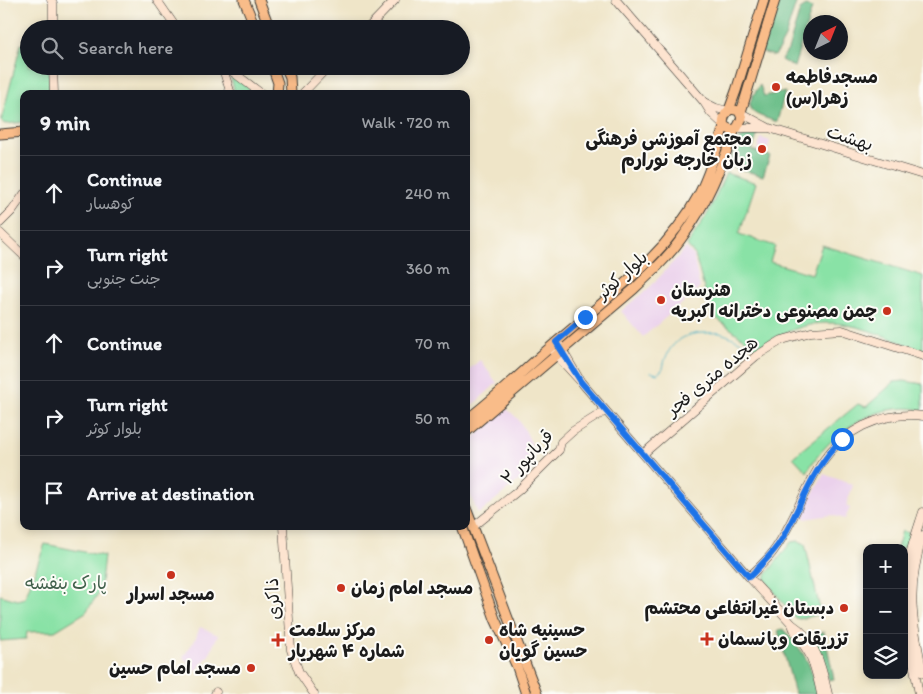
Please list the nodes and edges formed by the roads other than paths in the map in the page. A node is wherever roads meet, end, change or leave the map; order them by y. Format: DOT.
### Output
graph roads {
  1 [pos="51,0"];
  2 [pos="157,0"];
  3 [pos="244,0"];
  4 [pos="259,0"];
  5 [pos="396,0"];
  6 [pos="616,0"];
  7 [pos="764,0"];
  8 [pos="775,0"];
  9 [pos="53,20"];
  10 [pos="171,20"];
  11 [pos="252,20"];
  12 [pos="267,20"];
  13 [pos="375,20"];
  14 [pos="54,75"];
  15 [pos="226,75"];
  16 [pos="236,75"];
  17 [pos="275,75"];
  18 [pos="289,75"];
  19 [pos="320,75"];
  20 [pos="54,90"];
  21 [pos="230,90"];
  22 [pos="257,90"];
  23 [pos="277,90"];
  24 [pos="291,90"];
  25 [pos="306,90"];
  26 [pos="736,91"];
  27 [pos="746,94"];
  28 [pos="704,102"];
  29 [pos="728,110"];
  30 [pos="741,113"];
  31 [pos="724,126"];
  32 [pos="736,128"];
  33 [pos="769,128"];
  34 [pos="20,132"];
  35 [pos="0,134"];
  36 [pos="716,166"];
  37 [pos="923,175"];
  38 [pos="20,200"];
  39 [pos="0,223"];
  40 [pos="0,233"];
  41 [pos="20,252"];
  42 [pos="556,349"];
  43 [pos="923,356"];
  44 [pos="488,408"];
  45 [pos="605,411"];
  46 [pos="923,416"];
  47 [pos="470,418"];
  48 [pos="470,428"];
  49 [pos="643,454"];
  50 [pos="923,512"];
  51 [pos="470,519"];
  52 [pos="473,527"];
  53 [pos="283,530"];
  54 [pos="463,530"];
  55 [pos="923,535"];
  56 [pos="749,577"];
  57 [pos="909,617"];
  58 [pos="792,624"];
  59 [pos="923,672"];
  60 [pos="314,694"];
  61 [pos="526,694"];
  62 [pos="537,694"];
  63 [pos="822,694"];
  64 [pos="828,694"];
  65 [pos="919,694"];
  1 -- 9 [label="main road"];
  2 -- 10 [label="main road"];
  3 -- 11 [label="main road"];
  4 -- 12 [label="main road"];
  5 -- 13 [label="main road"];
  6 -- 28 [label="main road"];
  7 -- 26 [label="main road"];
  8 -- 27 [label="main road"];
  14 -- 20 [label="main road"];
  15 -- 21 [label="main road"];
  16 -- 22 [label="main road"];
  17 -- 23 [label="main road"];
  18 -- 24 [label="main road"];
  19 -- 25 [label="main road"];
  26 -- 27 [label="main road"];
  26 -- 29 [label="main road"];
  27 -- 30 [label="main road"];
  28 -- 29 [label="main road"];
  28 -- 31 [label="main road"];
  29 -- 30 [label="main road"];
  29 -- 31 [label="main road"];
  30 -- 32 [label="main road"];
  30 -- 33 [label="main road"];
  31 -- 32 [label="main road"];
  31 -- 36 [label="main road, بلوار کوثر"];
  32 -- 33 [label="main road"];
  32 -- 36 [label="main road, بلوار کوثر"];
  33 -- 37 [label="main road, بهشت"];
  34 -- 35 [label="main road"];
  36 -- 42 [label="main road, بلوار کوثر"];
  38 -- 39 [label="main road"];
  40 -- 41 [label="main road"];
  42 -- 44 [label="main road, بلوار کوثر"];
  42 -- 45 [label="main road"];
  43 -- 49 [label="main road, هجده متری فجر"];
  44 -- 47 [label="main road, بلوار کوثر"];
  44 -- 48 [label="main road, بلوار کوثر"];
  45 -- 49 [label="main road"];
  45 -- 52 [label="main road, قربانپور ۲"];
  46 -- 56 [label="main road"];
  49 -- 56 [label="main road"];
  50 -- 57 [label="main road"];
  51 -- 52 [label="main road"];
  52 -- 62 [label="main road"];
  53 -- 60 [label="main road, ذاکری"];
  54 -- 61 [label="main road"];
  55 -- 57 [label="main road"];
  56 -- 58 [label="main road"];
  57 -- 59 [label="main road"];
  57 -- 65 [label="main road"];
  58 -- 63 [label="main road"];
  58 -- 64 [label="main road"];
}
